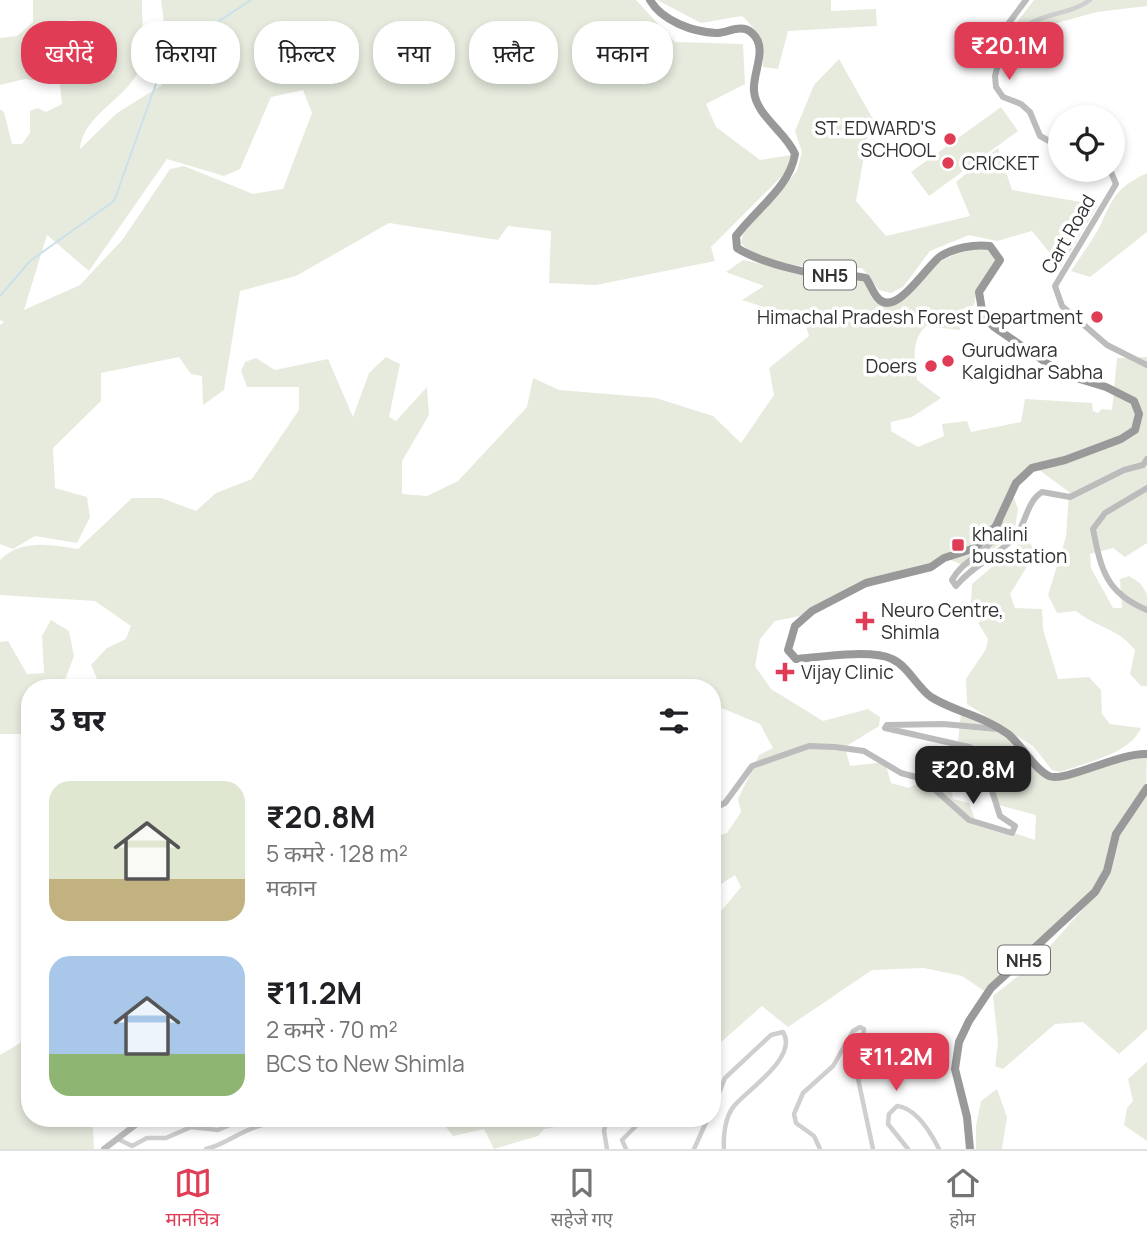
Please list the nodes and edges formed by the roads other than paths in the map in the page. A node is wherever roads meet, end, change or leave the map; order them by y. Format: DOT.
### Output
graph roads {
  1 [pos="650,0"];
  2 [pos="1026,0"];
  3 [pos="1090,0"];
  4 [pos="1003,38"];
  5 [pos="1048,140"];
  6 [pos="1115,182"];
  7 [pos="1147,365"];
  8 [pos="1147,460"];
  9 [pos="1147,488"];
  10 [pos="1000,518"];
  11 [pos="1147,610"];
  12 [pos="1000,729"];
  13 [pos="1147,754"];
  14 [pos="1147,788"];
  15 [pos="721,805"];
  16 [pos="721,1088"];
  17 [pos="134,1127"];
  18 [pos="191,1127"];
  19 [pos="191,1127"];
  20 [pos="225,1127"];
  21 [pos="256,1127"];
  22 [pos="605,1127"];
  23 [pos="635,1127"];
  24 [pos="704,1127"];
  25 [pos="120,1140"];
  26 [pos="104,1149"];
  27 [pos="206,1149"];
  28 [pos="607,1149"];
  29 [pos="626,1149"];
  30 [pos="694,1149"];
  31 [pos="724,1149"];
  32 [pos="820,1149"];
  33 [pos="873,1149"];
  34 [pos="908,1149"];
  35 [pos="939,1149"];
  36 [pos="970,1149"];
  1 -- 10 [label="highway, NH5"];
  2 -- 4 [label="main road"];
  3 -- 4 [label="street"];
  4 -- 5 [label="main road"];
  6 -- 7 [label="main road, Cart Road"];
  8 -- 10 [label="main road"];
  9 -- 11 [label="main road"];
  10 -- 12 [label="highway, NH5"];
  12 -- 13 [label="highway, NH5"];
  12 -- 15 [label="main road"];
  14 -- 36 [label="highway, NH5"];
  16 -- 31 [label="street"];
  17 -- 25 [label="main road"];
  18 -- 25 [label="street"];
  19 -- 20 [label="street"];
  21 -- 27 [label="street"];
  22 -- 28 [label="street"];
  23 -- 29 [label="street"];
  24 -- 30 [label="street"];
  25 -- 26 [label="main road"];
  32 -- 33 [label="street"];
  34 -- 35 [label="street"];
}
